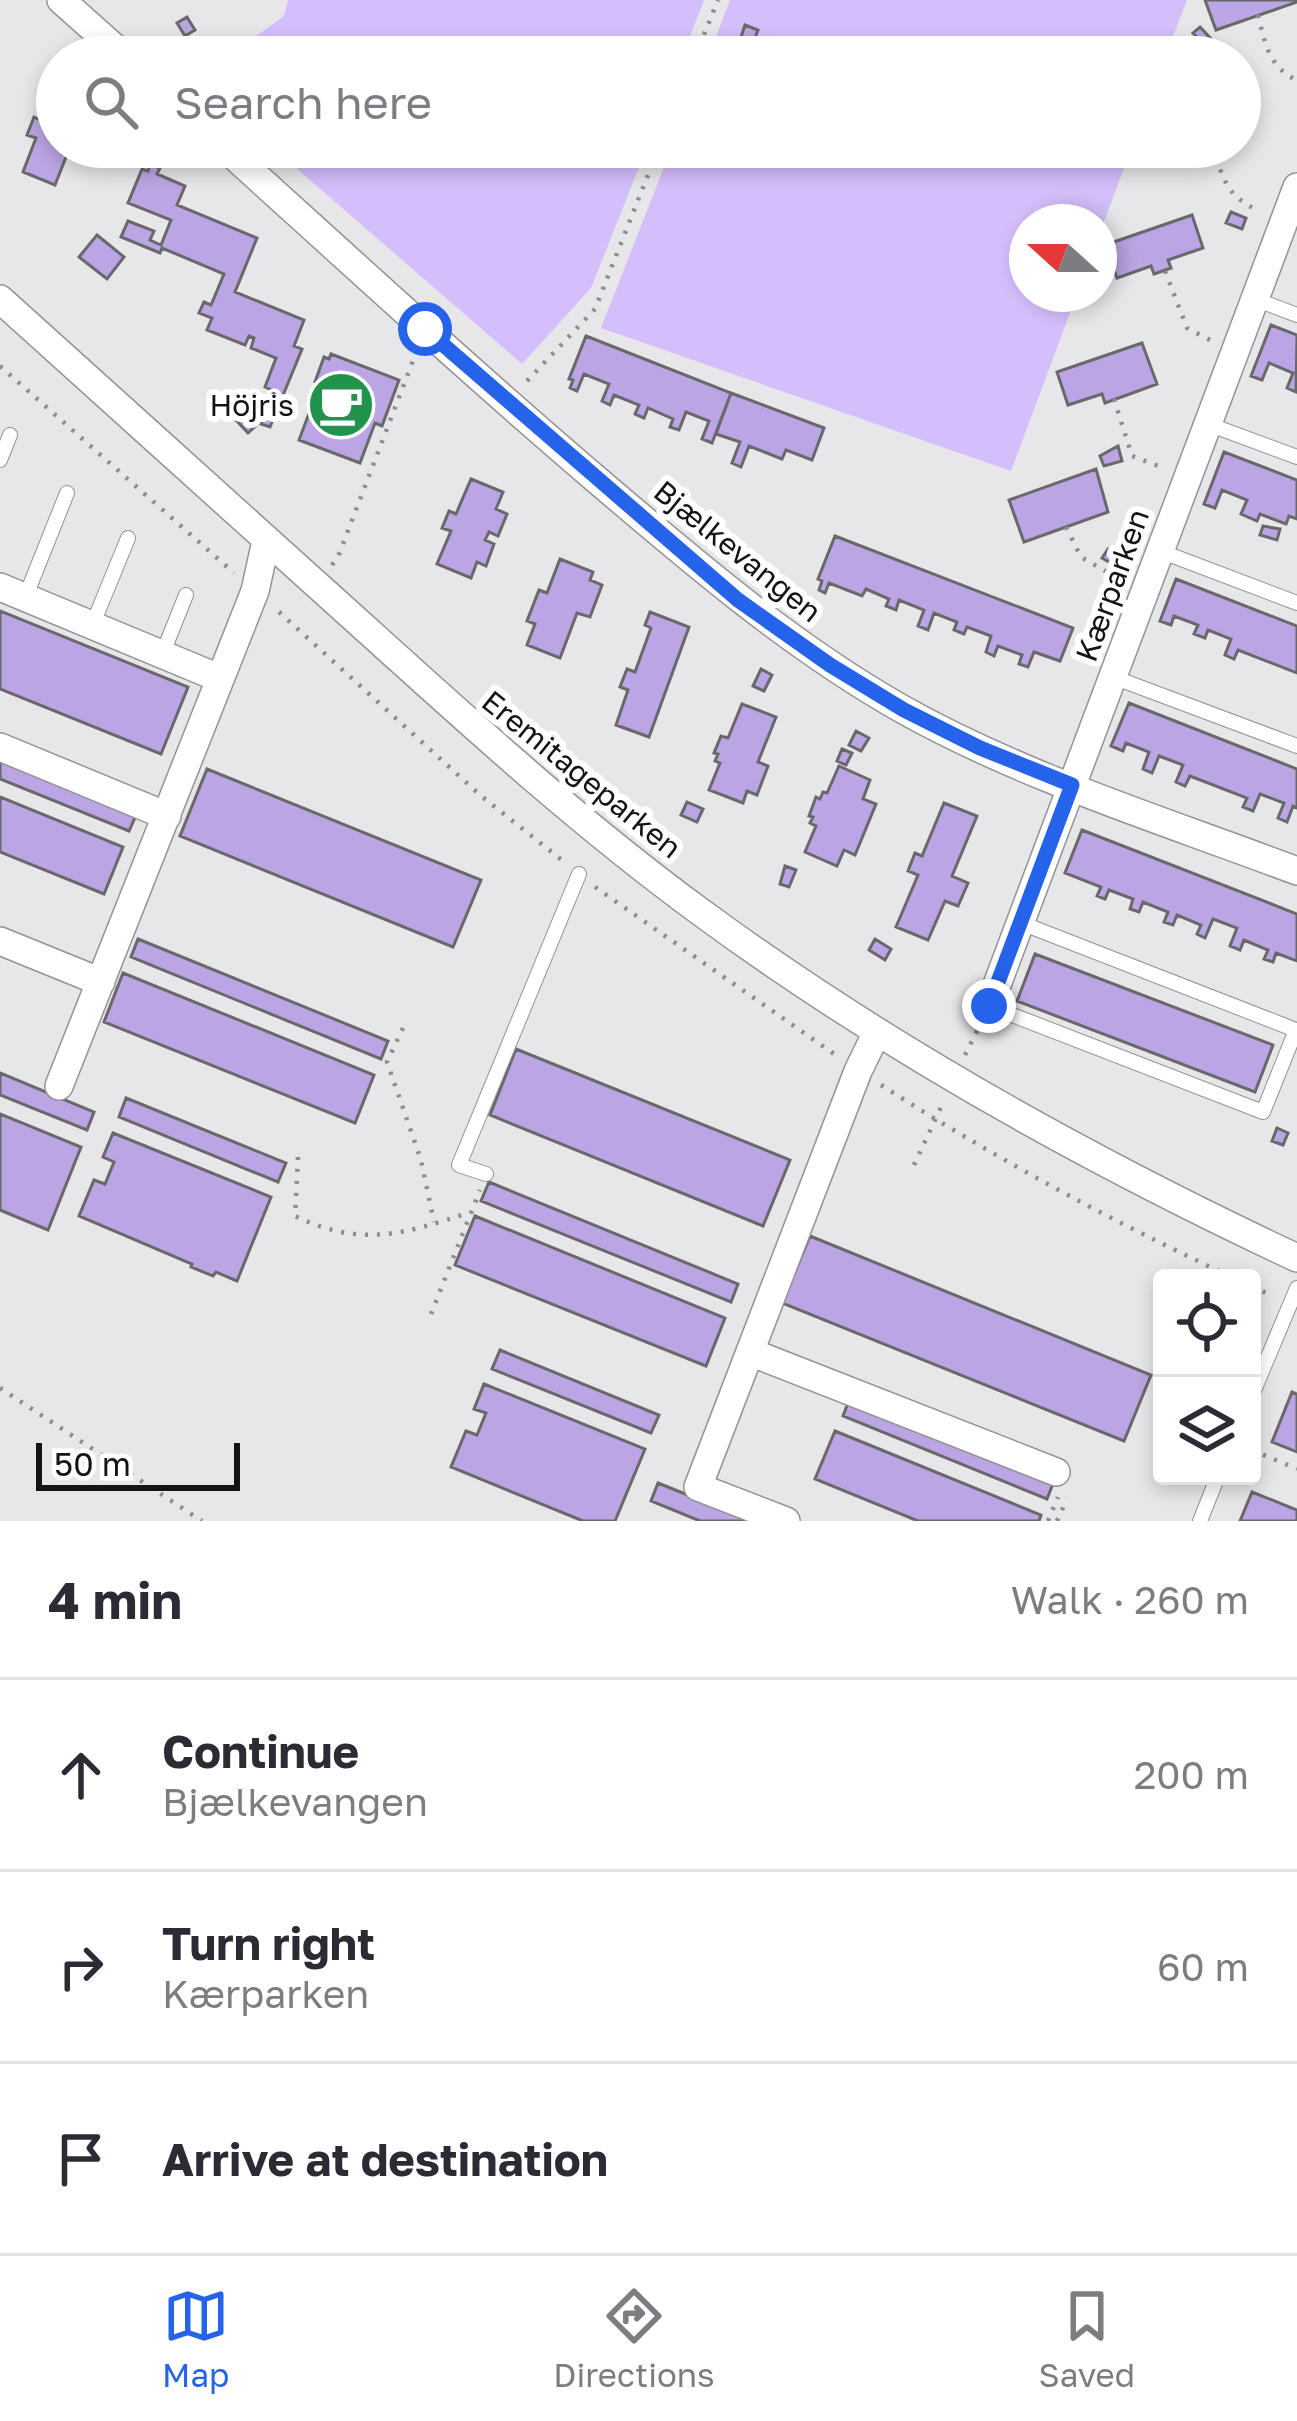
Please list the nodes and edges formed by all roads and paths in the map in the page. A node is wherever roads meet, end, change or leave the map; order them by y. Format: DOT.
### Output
graph roads {
  1 [pos="61,0"];
  2 [pos="718,0"];
  3 [pos="1258,15"];
  4 [pos="101,36"];
  5 [pos="703,36"];
  6 [pos="1297,80"];
  7 [pos="247,168"];
  8 [pos="651,168"];
  9 [pos="1220,168"];
  10 [pos="1297,187"];
  11 [pos="1284,221"];
  12 [pos="1165,271"];
  13 [pos="0,299"];
  14 [pos="1255,299"];
  15 [pos="1297,315"];
  16 [pos="425,329"];
  17 [pos="1235,352"];
  18 [pos="1114,399"];
  19 [pos="506,402"];
  20 [pos="1208,424"];
  21 [pos="10,435"];
  22 [pos="1297,458"];
  23 [pos="0,460"];
  24 [pos="1188,477"];
  25 [pos="68,493"];
  26 [pos="1066,527"];
  27 [pos="128,538"];
  28 [pos="266,541"];
  29 [pos="1160,551"];
  30 [pos="316,583"];
  31 [pos="1145,590"];
  32 [pos="13,592"];
  33 [pos="186,596"];
  34 [pos="1297,603"];
  35 [pos="92,626"];
  36 [pos="162,655"];
  37 [pos="1113,677"];
  38 [pos="218,678"];
  39 [pos="1297,746"];
  40 [pos="0,748"];
  41 [pos="1072,785"];
  42 [pos="166,816"];
  43 [pos="1297,872"];
  44 [pos="579,874"];
  45 [pos="1021,923"];
  46 [pos="0,941"];
  47 [pos="101,982"];
  48 [pos="989,1006"];
  49 [pos="403,1028"];
  50 [pos="877,1032"];
  51 [pos="59,1086"];
  52 [pos="298,1157"];
  53 [pos="486,1174"];
  54 [pos="471,1212"];
  55 [pos="435,1224"];
  56 [pos="1297,1258"];
  57 [pos="1297,1288"];
  58 [pos="431,1314"];
  59 [pos="750,1352"];
  60 [pos="1260,1377"];
  61 [pos="0,1388"];
  62 [pos="1261,1454"];
  63 [pos="1297,1469"];
  64 [pos="1056,1472"];
  65 [pos="1215,1485"];
  66 [pos="202,1521"];
  67 [pos="786,1521"];
  68 [pos="1200,1521"];
  1 -- 4 [label="street"];
  2 -- 5 [label="path"];
  3 -- 6 [label="path"];
  7 -- 16 [label="street, Bjælkevangen"];
  8 -- 19 [label="path"];
  9 -- 11 [label="path"];
  10 -- 11 [label="street, Kærparken"];
  11 -- 14 [label="street, Kærparken"];
  12 -- 17 [label="path"];
  13 -- 28 [label="street, Eremitageparken"];
  14 -- 15 [label="lane"];
  14 -- 17 [label="street, Kærparken"];
  16 -- 19 [label="street, Bjælkevangen"];
  16 -- 30 [label="path"];
  17 -- 20 [label="street, Kærparken"];
  18 -- 24 [label="path"];
  19 -- 41 [label="street, Bjælkevangen"];
  20 -- 22 [label="lane"];
  20 -- 24 [label="street, Kærparken"];
  21 -- 23 [label="lane"];
  24 -- 29 [label="street, Kærparken"];
  25 -- 32 [label="lane"];
  26 -- 31 [label="path"];
  27 -- 35 [label="lane"];
  28 -- 30 [label="street, Eremitageparken"];
  28 -- 38 [label="street"];
  29 -- 31 [label="street, Kærparken"];
  29 -- 34 [label="lane"];
  30 -- 50 [label="street, Eremitageparken"];
  31 -- 37 [label="street, Kærparken"];
  32 -- 35 [label="street"];
  33 -- 36 [label="lane"];
  35 -- 36 [label="street"];
  36 -- 38 [label="street"];
  37 -- 39 [label="lane"];
  37 -- 41 [label="street, Kærparken"];
  38 -- 42 [label="street"];
  40 -- 42 [label="street"];
  41 -- 43 [label="street, Bjælkevangen"];
  41 -- 45 [label="street, Kærparken"];
  42 -- 47 [label="street"];
  44 -- 53 [label="lane"];
  45 -- 48 [label="street, Kærparken"];
  45 -- 48 [label="lane"];
  46 -- 47 [label="street"];
  47 -- 51 [label="street"];
  49 -- 55 [label="path"];
  50 -- 56 [label="street, Eremitageparken"];
  50 -- 59 [label="street"];
  52 -- 55 [label="path"];
  53 -- 54 [label="path"];
  54 -- 55 [label="path"];
  54 -- 58 [label="path"];
  57 -- 60 [label="lane"];
  59 -- 64 [label="street"];
  59 -- 67 [label="street"];
  61 -- 66 [label="path"];
  62 -- 63 [label="path"];
  65 -- 68 [label="lane"];
}
